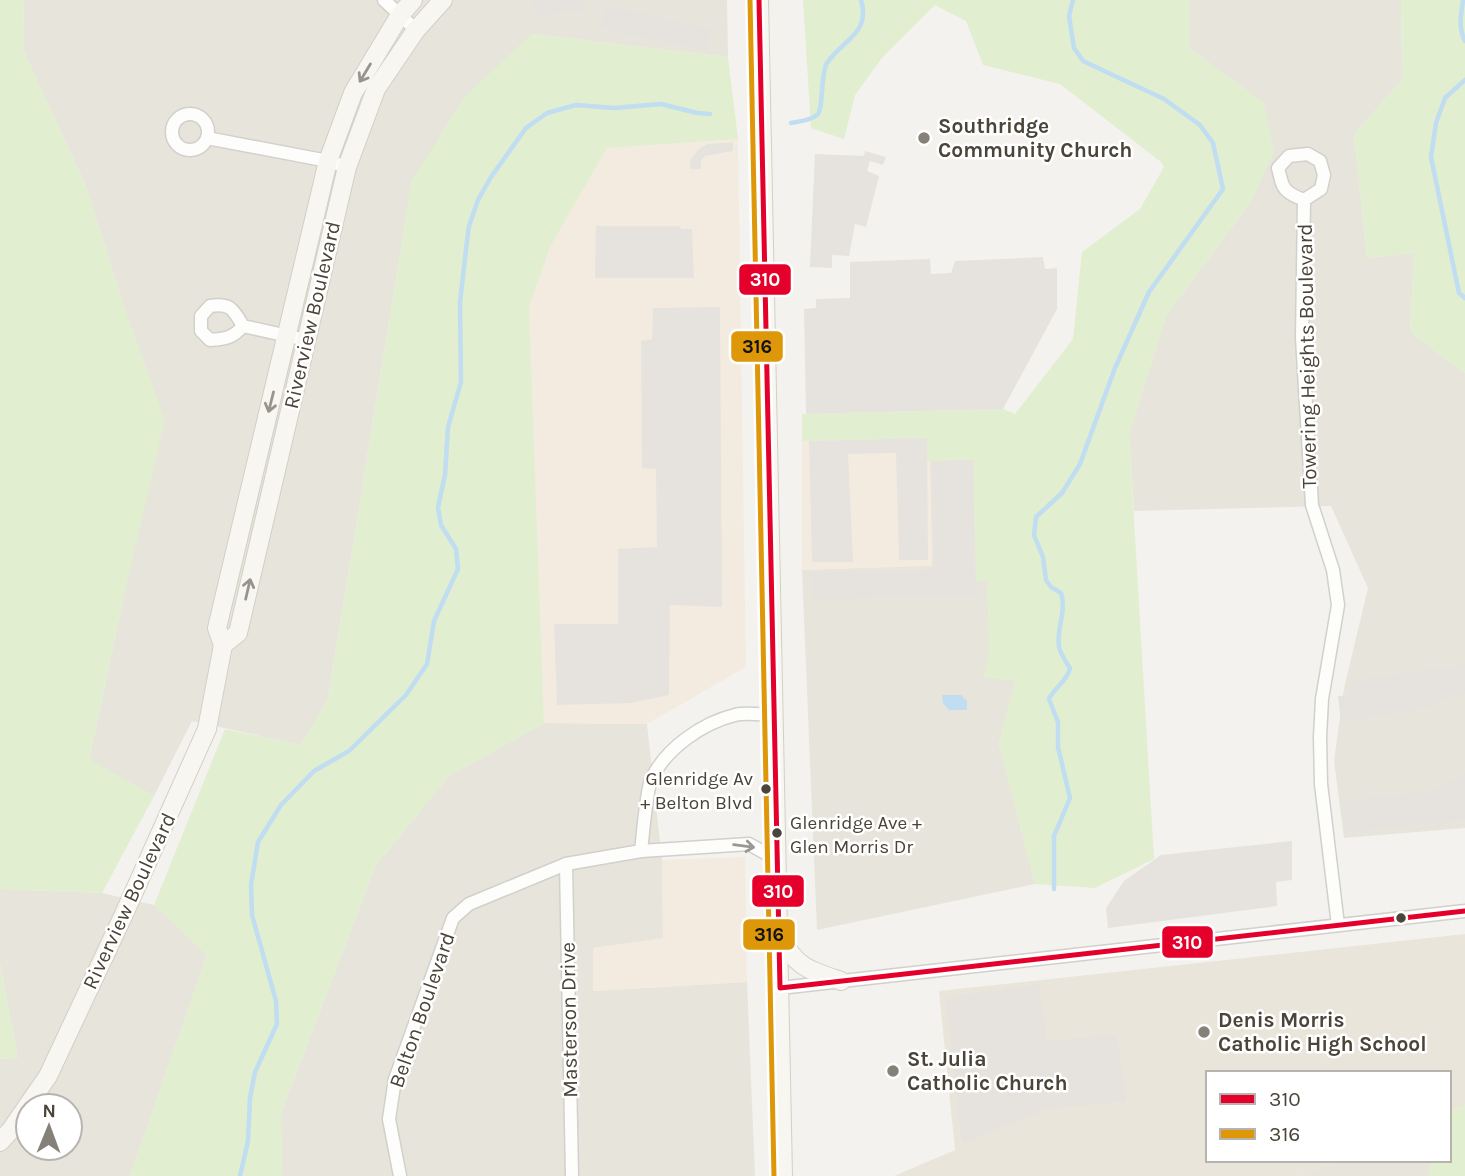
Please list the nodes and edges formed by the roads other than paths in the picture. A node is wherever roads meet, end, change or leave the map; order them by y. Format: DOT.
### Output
graph roads {
  1 [pos="384,0"];
  2 [pos="413,0"];
  3 [pos="443,0"];
  4 [pos="758,0"];
  5 [pos="400,15"];
  6 [pos="416,30"];
  7 [pos="207,138"];
  8 [pos="328,161"];
  9 [pos="347,167"];
  10 [pos="1304,200"];
  11 [pos="243,326"];
  12 [pos="287,335"];
  13 [pos="306,340"];
  14 [pos="242,520"];
  15 [pos="263,525"];
  16 [pos="223,645"];
  17 [pos="773,715"];
  18 [pos="641,850"];
  19 [pos="776,859"];
  20 [pos="566,864"];
  21 [pos="1465,911"];
  22 [pos="1338,925"];
  23 [pos="778,931"];
  24 [pos="841,981"];
  25 [pos="780,988"];
  26 [pos="0,1142"];
  27 [pos="400,1176"];
  28 [pos="572,1176"];
  29 [pos="783,1176"];
  1 -- 5 [label="street"];
  2 -- 5 [label="street, Riverview Boulevard"];
  3 -- 6 [label="street, Riverview Boulevard"];
  4 -- 17 [label="street"];
  5 -- 6 [label="street"];
  5 -- 8 [label="street, Riverview Boulevard, one-way"];
  6 -- 9 [label="street, Riverview Boulevard"];
  7 -- 8 [label="street"];
  8 -- 9 [label="street"];
  8 -- 12 [label="street, Riverview Boulevard"];
  9 -- 13 [label="street, Riverview Boulevard"];
  10 -- 22 [label="street, Towering Heights Boulevard"];
  11 -- 12 [label="street"];
  12 -- 13 [label="street"];
  12 -- 14 [label="street, Riverview Boulevard, one-way"];
  13 -- 15 [label="street, Riverview Boulevard"];
  14 -- 15 [label="street"];
  14 -- 16 [label="street, Riverview Boulevard"];
  16 -- 15 [label="street, Riverview Boulevard, one-way"];
  16 -- 26 [label="street, Riverview Boulevard"];
  17 -- 18 [label="street"];
  17 -- 19 [label="street"];
  18 -- 19 [label="street, Belton Boulevard, one-way"];
  18 -- 20 [label="street, Belton Boulevard"];
  19 -- 23 [label="street"];
  20 -- 27 [label="street, Belton Boulevard"];
  20 -- 28 [label="street, Masterson Drive"];
  21 -- 22 [label="street"];
  22 -- 24 [label="street"];
  23 -- 24 [label="street"];
  23 -- 25 [label="street"];
  24 -- 25 [label="street"];
  25 -- 29 [label="street"];
}
